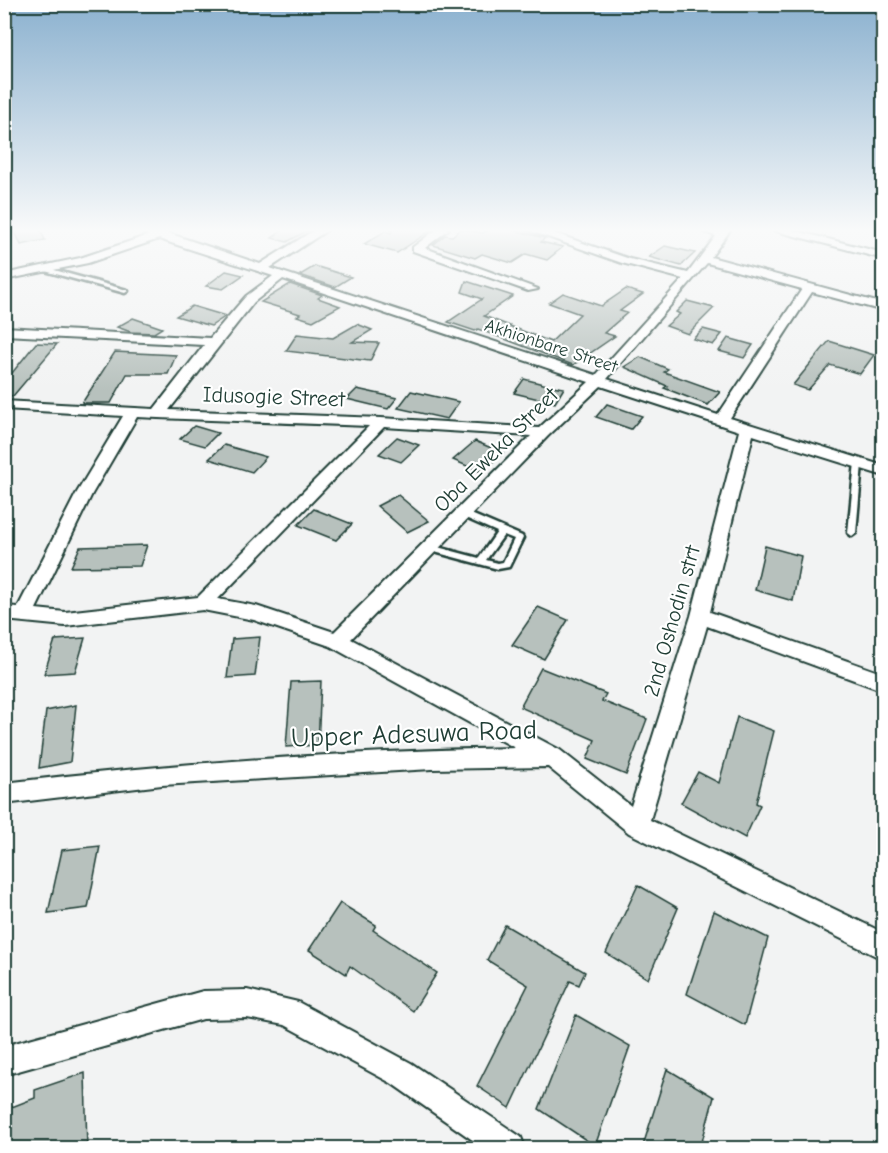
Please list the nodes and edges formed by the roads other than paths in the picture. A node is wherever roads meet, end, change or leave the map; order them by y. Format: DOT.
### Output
graph roads {
  1 [pos="95,283"];
  2 [pos="271,283"];
  3 [pos="309,283"];
  4 [pos="514,283"];
  5 [pos="686,283"];
  6 [pos="794,283"];
  7 [pos="809,287"];
  8 [pos="532,289"];
  9 [pos="125,291"];
  10 [pos="884,308"];
  11 [pos="4,331"];
  12 [pos="213,342"];
  13 [pos="597,382"];
  14 [pos="4,405"];
  15 [pos="131,414"];
  16 [pos="159,414"];
  17 [pos="722,420"];
  18 [pos="371,422"];
  19 [pos="747,428"];
  20 [pos="543,433"];
  21 [pos="858,464"];
  22 [pos="884,471"];
  23 [pos="464,514"];
  24 [pos="503,530"];
  25 [pos="852,533"];
  26 [pos="430,549"];
  27 [pos="481,561"];
  28 [pos="203,603"];
  29 [pos="14,615"];
  30 [pos="700,616"];
  31 [pos="337,641"];
  32 [pos="884,682"];
  33 [pos="552,757"];
  34 [pos="4,794"];
  35 [pos="637,825"];
  36 [pos="884,947"];
  37 [pos="4,1061"];
  38 [pos="510,1149"];
  1 -- 9 [label="lane"];
  2 -- 12 [label="street"];
  3 -- 13 [label="street, Akhionbare Street"];
  4 -- 8 [label="street"];
  5 -- 13 [label="street, Oba Eweka Street"];
  6 -- 7 [label="street"];
  7 -- 10 [label="street"];
  7 -- 17 [label="street"];
  11 -- 12 [label="street"];
  12 -- 16 [label="street"];
  13 -- 17 [label="street, Akhionbare Street"];
  13 -- 20 [label="street, Oba Eweka Street"];
  14 -- 15 [label="street, Idusogie Street"];
  15 -- 16 [label="street, Idusogie Street"];
  15 -- 29 [label="street"];
  16 -- 18 [label="street, Idusogie Street"];
  17 -- 19 [label="street, Akhionbare Street"];
  18 -- 20 [label="street, Idusogie Street"];
  18 -- 28 [label="street"];
  19 -- 21 [label="street, Akhionbare Street"];
  19 -- 30 [label="street, 2nd Oshodin strt"];
  20 -- 23 [label="street, Oba Eweka Street"];
  21 -- 22 [label="street, Akhionbare Street"];
  21 -- 25 [label="lane"];
  23 -- 24 [label="lane"];
  23 -- 26 [label="street, Oba Eweka Street"];
  24 -- 27 [label="lane"];
  24 -- 27 [label="lane"];
  26 -- 27 [label="lane"];
  26 -- 31 [label="street, Oba Eweka Street"];
  28 -- 29 [label="street"];
  28 -- 31 [label="street"];
  30 -- 32 [label="street"];
  30 -- 35 [label="street, 2nd Oshodin strt"];
  31 -- 33 [label="street"];
  33 -- 34 [label="street, Upper Adesuwa Road"];
  33 -- 35 [label="street, Upper Adesuwa Road"];
  35 -- 36 [label="street, Upper Adesuwa Road"];
  37 -- 38 [label="street"];
}
